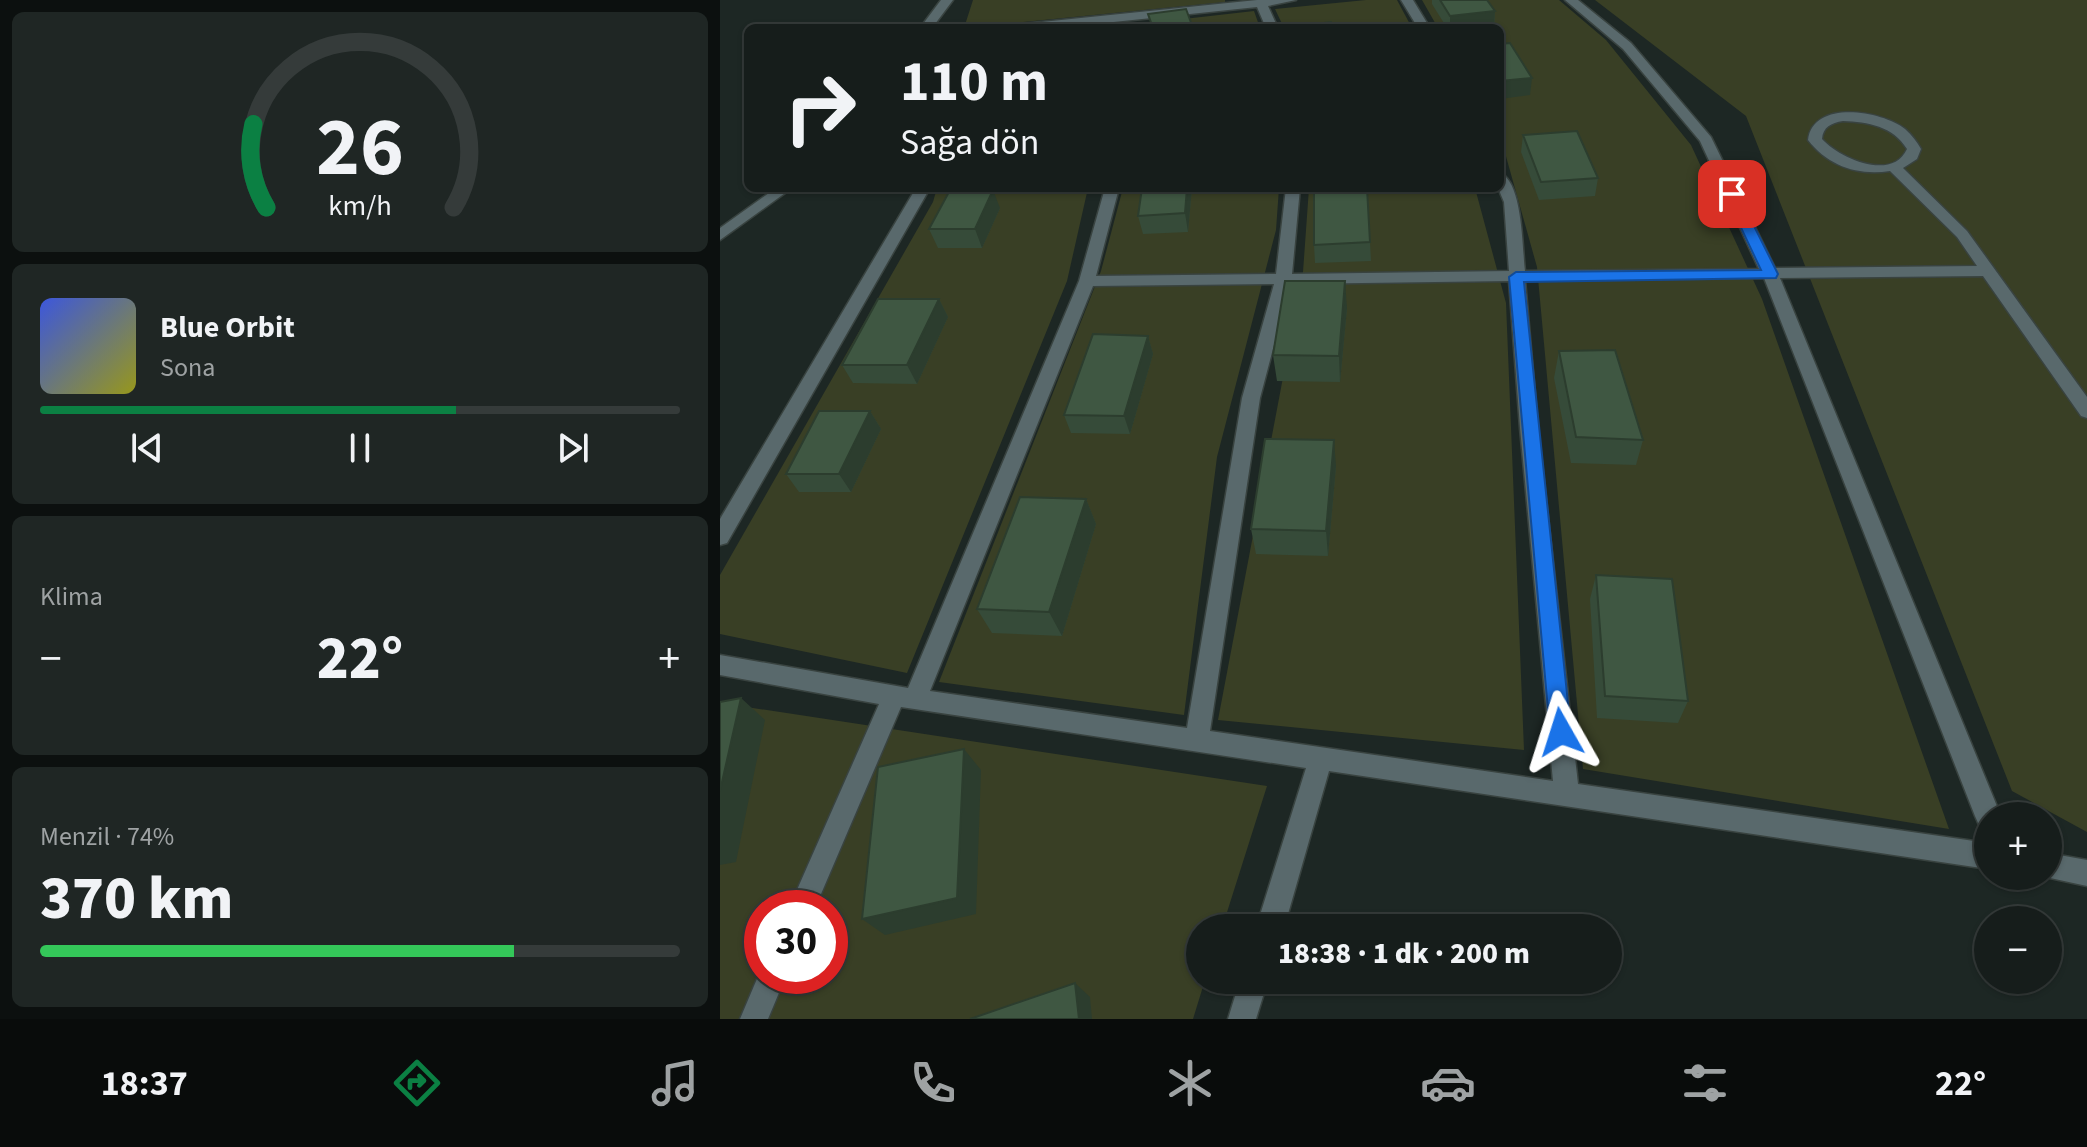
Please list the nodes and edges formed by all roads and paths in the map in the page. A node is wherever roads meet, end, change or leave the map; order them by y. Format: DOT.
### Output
graph roads {
  1 [pos="947,0"];
  2 [pos="1290,0"];
  3 [pos="1407,0"];
  4 [pos="1571,0"];
  5 [pos="1239,2"];
  6 [pos="1261,3"];
  7 [pos="1119,23"];
  8 [pos="929,24"];
  9 [pos="1270,24"];
  10 [pos="1422,24"];
  11 [pos="1894,167"];
  12 [pos="1504,186"];
  13 [pos="779,192"];
  14 [pos="921,192"];
  15 [pos="1111,192"];
  16 [pos="1293,192"];
  17 [pos="720,235"];
  18 [pos="1988,271"];
  19 [pos="1770,274"];
  20 [pos="1516,277"];
  21 [pos="1283,279"];
  22 [pos="1087,281"];
  23 [pos="2087,411"];
  24 [pos="720,537"];
  25 [pos="720,665"];
  26 [pos="905,698"];
  27 [pos="1197,739"];
  28 [pos="1321,757"];
  29 [pos="1567,793"];
  30 [pos="1982,802"];
  31 [pos="1974,854"];
  32 [pos="2062,869"];
  33 [pos="2087,873"];
  34 [pos="811,890"];
  35 [pos="1274,914"];
  36 [pos="764,994"];
  37 [pos="1250,994"];
  38 [pos="754,1019"];
  39 [pos="1242,1019"];
  1 -- 8 [label="street"];
  2 -- 6 [label="street"];
  3 -- 10 [label="street"];
  4 -- 19 [label="street"];
  5 -- 6 [label="street"];
  5 -- 7 [label="street"];
  6 -- 9 [label="street"];
  11 -- 11 [label="street"];
  11 -- 18 [label="street"];
  12 -- 20 [label="street"];
  13 -- 17 [label="street"];
  14 -- 24 [label="street"];
  15 -- 22 [label="street"];
  16 -- 21 [label="street"];
  18 -- 19 [label="street"];
  18 -- 23 [label="street"];
  19 -- 20 [label="street"];
  19 -- 30 [label="street"];
  20 -- 21 [label="street"];
  20 -- 29 [label="street"];
  21 -- 22 [label="street"];
  21 -- 27 [label="street"];
  22 -- 26 [label="street"];
  25 -- 26 [label="street"];
  26 -- 27 [label="street"];
  26 -- 34 [label="street"];
  27 -- 28 [label="street"];
  28 -- 29 [label="street"];
  28 -- 35 [label="street"];
  29 -- 31 [label="street"];
  32 -- 33 [label="street"];
  36 -- 38 [label="street"];
  37 -- 39 [label="street"];
}
